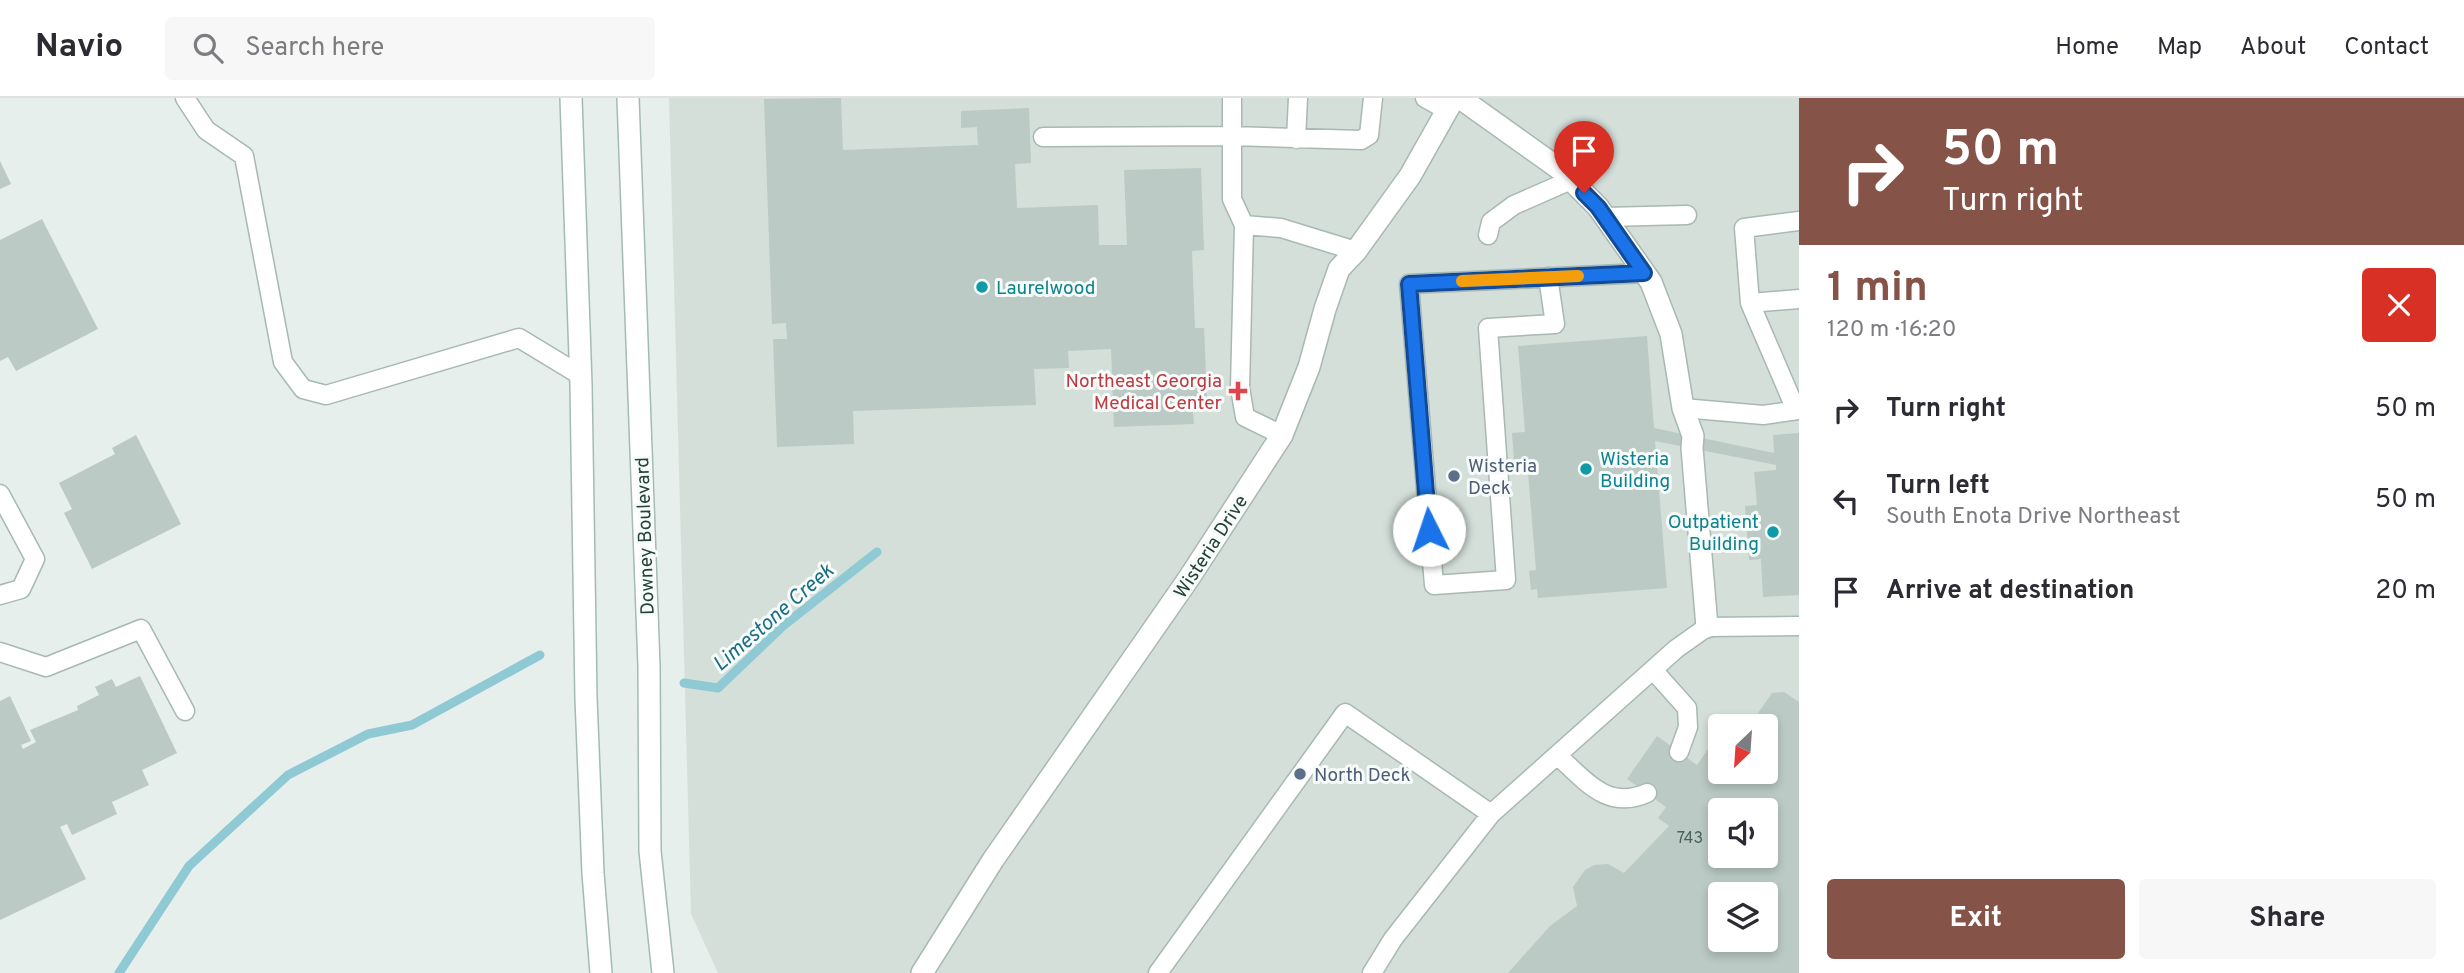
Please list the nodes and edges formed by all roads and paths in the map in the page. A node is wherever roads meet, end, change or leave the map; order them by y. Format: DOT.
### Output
graph roads {
  1 [pos="185,98"];
  2 [pos="571,98"];
  3 [pos="628,98"];
  4 [pos="1232,98"];
  5 [pos="1298,98"];
  6 [pos="1373,98"];
  7 [pos="1425,98"];
  8 [pos="1454,102"];
  9 [pos="1232,136"];
  10 [pos="1043,137"];
  11 [pos="1296,139"];
  12 [pos="1571,180"];
  13 [pos="1687,215"];
  14 [pos="1605,217"];
  15 [pos="1799,221"];
  16 [pos="1244,225"];
  17 [pos="1488,235"];
  18 [pos="1356,251"];
  19 [pos="1644,273"];
  20 [pos="1548,277"];
  21 [pos="1799,299"];
  22 [pos="1749,303"];
  23 [pos="580,375"];
  24 [pos="1683,408"];
  25 [pos="1798,410"];
  26 [pos="1282,435"];
  27 [pos="0,494"];
  28 [pos="0,595"];
  29 [pos="1799,626"];
  30 [pos="1707,627"];
  31 [pos="0,652"];
  32 [pos="1653,670"];
  33 [pos="185,711"];
  34 [pos="1679,752"];
  35 [pos="1557,755"];
  36 [pos="1647,793"];
  37 [pos="1491,814"];
  38 [pos="601,973"];
  39 [pos="663,973"];
  40 [pos="922,973"];
  41 [pos="1158,973"];
  42 [pos="1372,973"];
  1 -- 23 [label="lane"];
  2 -- 23 [label="main road"];
  3 -- 39 [label="main road, Downey Boulevard"];
  4 -- 9 [label="lane"];
  5 -- 11 [label="lane"];
  6 -- 11 [label="lane"];
  7 -- 8 [label="lane"];
  8 -- 12 [label="main road"];
  8 -- 18 [label="main road, Wisteria Drive"];
  9 -- 10 [label="lane"];
  9 -- 11 [label="lane"];
  9 -- 16 [label="lane"];
  12 -- 14 [label="main road"];
  12 -- 17 [label="lane"];
  13 -- 14 [label="lane"];
  14 -- 19 [label="main road"];
  15 -- 22 [label="lane"];
  16 -- 18 [label="lane"];
  16 -- 26 [label="lane"];
  18 -- 26 [label="main road, Wisteria Drive"];
  19 -- 20 [label="lane"];
  19 -- 24 [label="main road"];
  20 -- 20 [label="lane"];
  21 -- 22 [label="lane"];
  22 -- 25 [label="lane"];
  23 -- 38 [label="main road"];
  24 -- 25 [label="lane"];
  24 -- 30 [label="main road"];
  26 -- 40 [label="main road, Wisteria Drive"];
  27 -- 28 [label="lane"];
  29 -- 30 [label="lane"];
  30 -- 32 [label="lane"];
  31 -- 33 [label="lane"];
  32 -- 34 [label="lane"];
  32 -- 35 [label="lane"];
  35 -- 36 [label="lane"];
  35 -- 37 [label="lane"];
  37 -- 41 [label="lane"];
  37 -- 42 [label="lane"];
}
